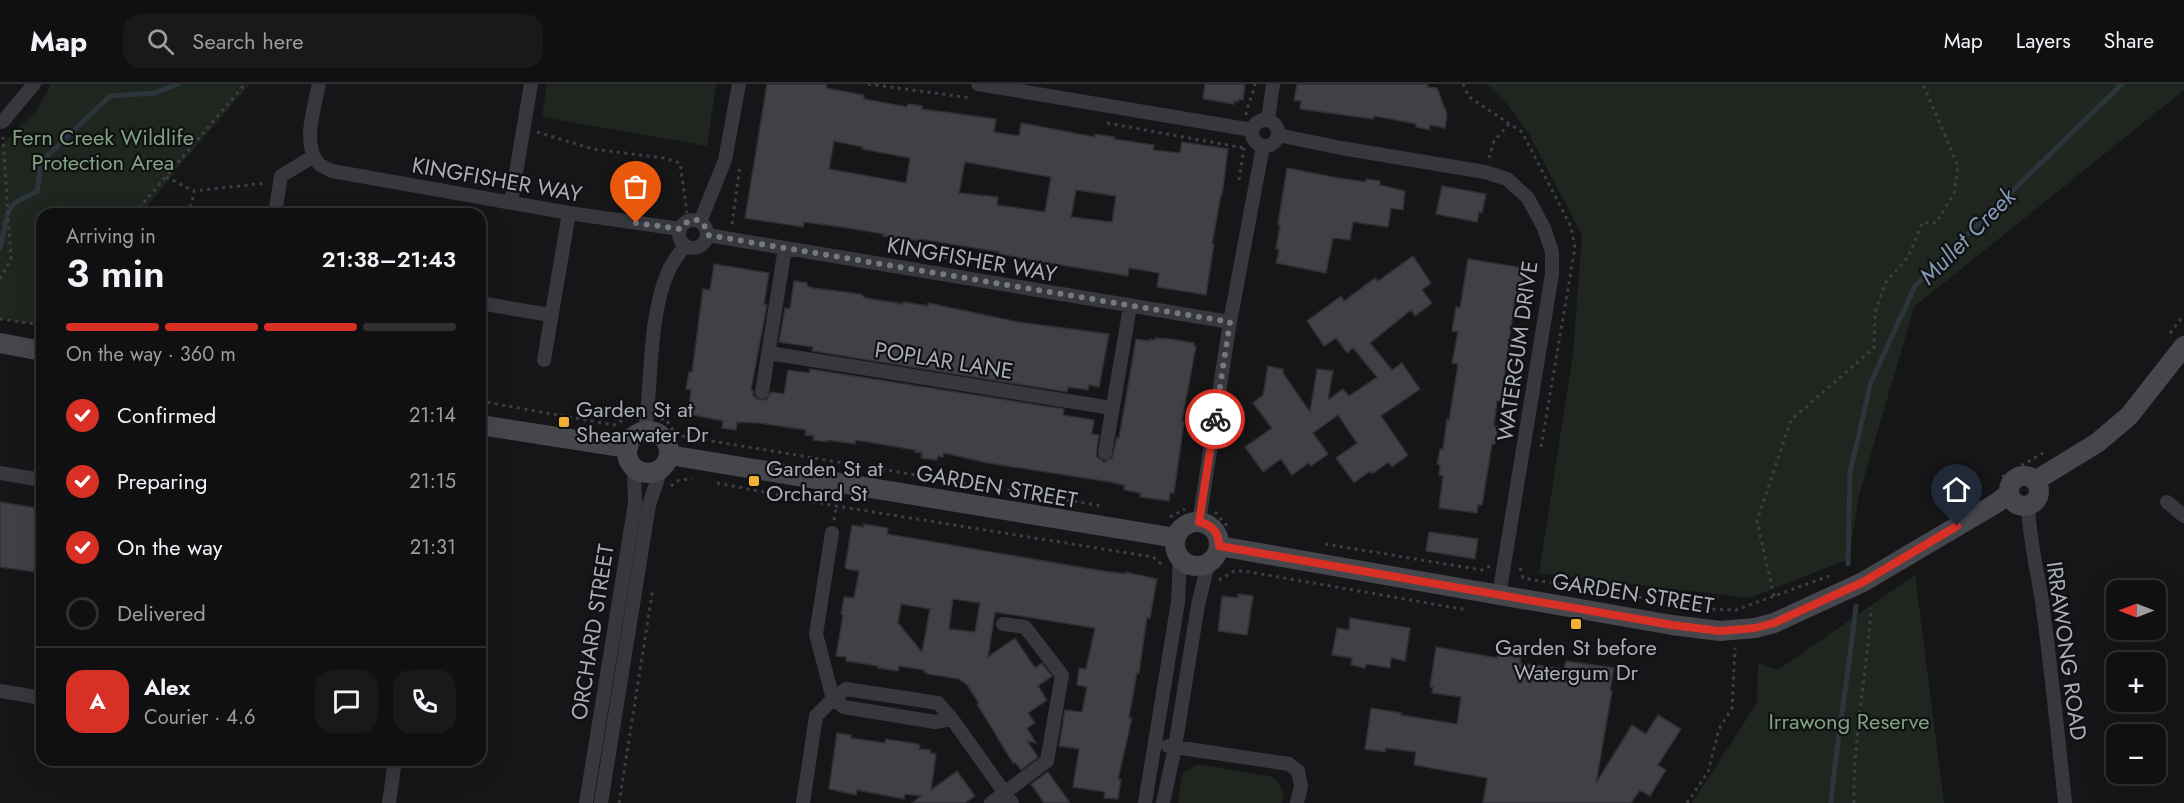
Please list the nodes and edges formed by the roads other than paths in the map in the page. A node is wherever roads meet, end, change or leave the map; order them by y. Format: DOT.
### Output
graph roads {
  1 [pos="34,84"];
  2 [pos="319,84"];
  3 [pos="531,84"];
  4 [pos="739,84"];
  5 [pos="978,84"];
  6 [pos="1273,84"];
  7 [pos="1268,120"];
  8 [pos="4,127"];
  9 [pos="1249,130"];
  10 [pos="1278,135"];
  11 [pos="1263,146"];
  12 [pos="314,156"];
  13 [pos="511,202"];
  14 [pos="276,208"];
  15 [pos="569,213"];
  16 [pos="690,224"];
  17 [pos="707,235"];
  18 [pos="685,245"];
  19 [pos="785,248"];
  20 [pos="486,304"];
  21 [pos="1130,307"];
  22 [pos="550,315"];
  23 [pos="1230,322"];
  24 [pos="0,343"];
  25 [pos="2184,346"];
  26 [pos="36,350"];
  27 [pos="769,353"];
  28 [pos="544,360"];
  29 [pos="762,392"];
  30 [pos="1112,408"];
  31 [pos="646,425"];
  32 [pos="486,426"];
  33 [pos="628,448"];
  34 [pos="1105,453"];
  35 [pos="665,462"];
  36 [pos="633,468"];
  37 [pos="0,473"];
  38 [pos="36,479"];
  39 [pos="2035,481"];
  40 [pos="2004,486"];
  41 [pos="2167,502"];
  42 [pos="2028,505"];
  43 [pos="1193,515"];
  44 [pos="2184,516"];
  45 [pos="832,533"];
  46 [pos="1176,538"];
  47 [pos="1219,546"];
  48 [pos="1180,558"];
  49 [pos="1213,572"];
  50 [pos="1499,595"];
  51 [pos="1003,624"];
  52 [pos="0,691"];
  53 [pos="36,697"];
  54 [pos="833,699"];
  55 [pos="1154,744"];
  56 [pos="1175,747"];
  57 [pos="394,766"];
  58 [pos="1008,798"];
  59 [pos="389,803"];
  60 [pos="586,803"];
  61 [pos="601,803"];
  62 [pos="803,803"];
  63 [pos="991,803"];
  64 [pos="1145,803"];
  65 [pos="1163,803"];
  66 [pos="1297,803"];
  67 [pos="2065,803"];
  1 -- 8 [label="street"];
  2 -- 12 [label="street"];
  3 -- 13 [label="street"];
  4 -- 16 [label="street"];
  5 -- 9 [label="street"];
  6 -- 7 [label="street"];
  7 -- 9 [label="street"];
  7 -- 10 [label="street"];
  9 -- 11 [label="street"];
  10 -- 11 [label="street"];
  10 -- 50 [label="street, WATERGUM DRIVE"];
  11 -- 23 [label="street"];
  12 -- 13 [label="street, KINGFISHER WAY"];
  12 -- 14 [label="street"];
  13 -- 15 [label="street, KINGFISHER WAY"];
  15 -- 16 [label="street, KINGFISHER WAY"];
  15 -- 22 [label="street"];
  16 -- 17 [label="street"];
  16 -- 18 [label="street"];
  17 -- 18 [label="street"];
  17 -- 19 [label="street, KINGFISHER WAY"];
  18 -- 31 [label="street"];
  19 -- 21 [label="street, KINGFISHER WAY"];
  19 -- 27 [label="street"];
  20 -- 22 [label="street"];
  21 -- 23 [label="street, KINGFISHER WAY"];
  21 -- 30 [label="street"];
  22 -- 28 [label="street"];
  23 -- 43 [label="street"];
  24 -- 26 [label="street"];
  25 -- 39 [label="street"];
  27 -- 29 [label="street"];
  27 -- 30 [label="street, POPLAR LANE"];
  30 -- 34 [label="street"];
  31 -- 33 [label="street"];
  31 -- 35 [label="street"];
  32 -- 33 [label="street"];
  33 -- 36 [label="street"];
  35 -- 36 [label="street"];
  35 -- 46 [label="street, GARDEN STREET"];
  35 -- 61 [label="street, ORCHARD STREET"];
  36 -- 60 [label="street, ORCHARD STREET"];
  37 -- 38 [label="street"];
  39 -- 40 [label="street"];
  39 -- 42 [label="street"];
  40 -- 42 [label="street"];
  40 -- 50 [label="street, GARDEN STREET"];
  41 -- 44 [label="street"];
  42 -- 67 [label="street, IRRAWONG ROAD"];
  43 -- 46 [label="street"];
  43 -- 47 [label="street"];
  45 -- 54 [label="street"];
  46 -- 48 [label="street"];
  47 -- 49 [label="street"];
  47 -- 50 [label="street, GARDEN STREET"];
  48 -- 49 [label="street"];
  48 -- 55 [label="street"];
  49 -- 56 [label="street"];
  51 -- 58 [label="street"];
  52 -- 53 [label="street"];
  54 -- 58 [label="street"];
  54 -- 62 [label="street"];
  55 -- 56 [label="street"];
  55 -- 64 [label="street"];
  56 -- 65 [label="street"];
  56 -- 66 [label="street"];
  57 -- 59 [label="street"];
  58 -- 63 [label="street"];
}
